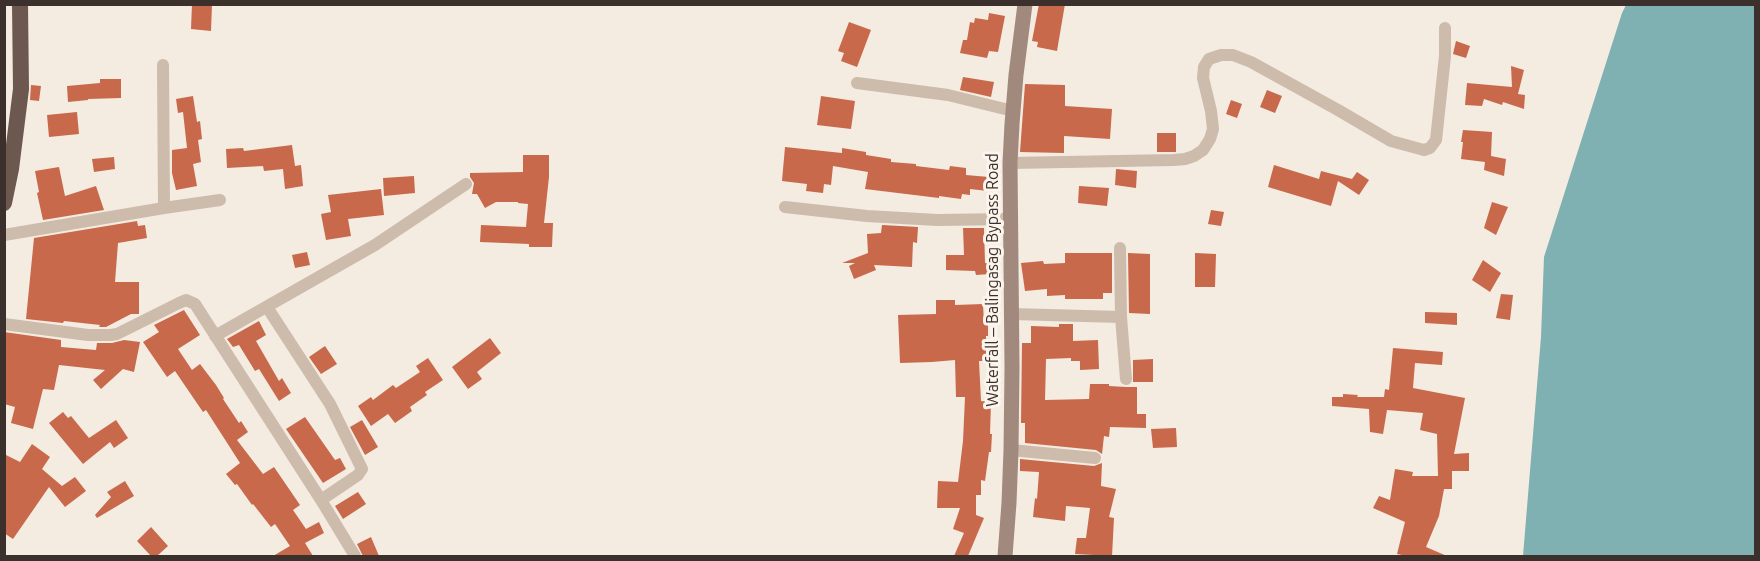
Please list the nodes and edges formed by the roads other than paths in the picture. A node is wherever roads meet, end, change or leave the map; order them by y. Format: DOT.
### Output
graph roads {
  1 [pos="20,4"];
  2 [pos="1025,4"];
  3 [pos="1445,28"];
  4 [pos="162,65"];
  5 [pos="857,83"];
  6 [pos="1013,111"];
  7 [pos="1010,163"];
  8 [pos="466,184"];
  9 [pos="220,200"];
  10 [pos="4,203"];
  11 [pos="785,207"];
  12 [pos="164,208"];
  13 [pos="1010,219"];
  14 [pos="4,234"];
  15 [pos="1120,248"];
  16 [pos="267,307"];
  17 [pos="1012,315"];
  18 [pos="1122,317"];
  19 [pos="4,324"];
  20 [pos="216,336"];
  21 [pos="1126,378"];
  22 [pos="1011,450"];
  23 [pos="1095,458"];
  24 [pos="321,500"];
  25 [pos="355,556"];
  26 [pos="1005,556"];
  1 -- 10 [label="highway"];
  2 -- 6 [label="main road, Waterfall ‒ Balingasag Bypass Road"];
  3 -- 7 [label="street"];
  4 -- 12 [label="street"];
  5 -- 6 [label="street"];
  6 -- 7 [label="main road, Waterfall ‒ Balingasag Bypass Road"];
  7 -- 13 [label="main road, Waterfall ‒ Balingasag Bypass Road"];
  8 -- 16 [label="street"];
  9 -- 12 [label="street"];
  11 -- 13 [label="street"];
  12 -- 14 [label="street"];
  13 -- 17 [label="main road, Waterfall ‒ Balingasag Bypass Road"];
  15 -- 18 [label="street"];
  16 -- 20 [label="street"];
  16 -- 24 [label="street"];
  17 -- 18 [label="street"];
  17 -- 22 [label="main road, Waterfall ‒ Balingasag Bypass Road"];
  18 -- 21 [label="street"];
  19 -- 20 [label="street"];
  20 -- 24 [label="street"];
  22 -- 23 [label="street"];
  22 -- 26 [label="main road, Waterfall ‒ Balingasag Bypass Road"];
  24 -- 25 [label="street"];
}
